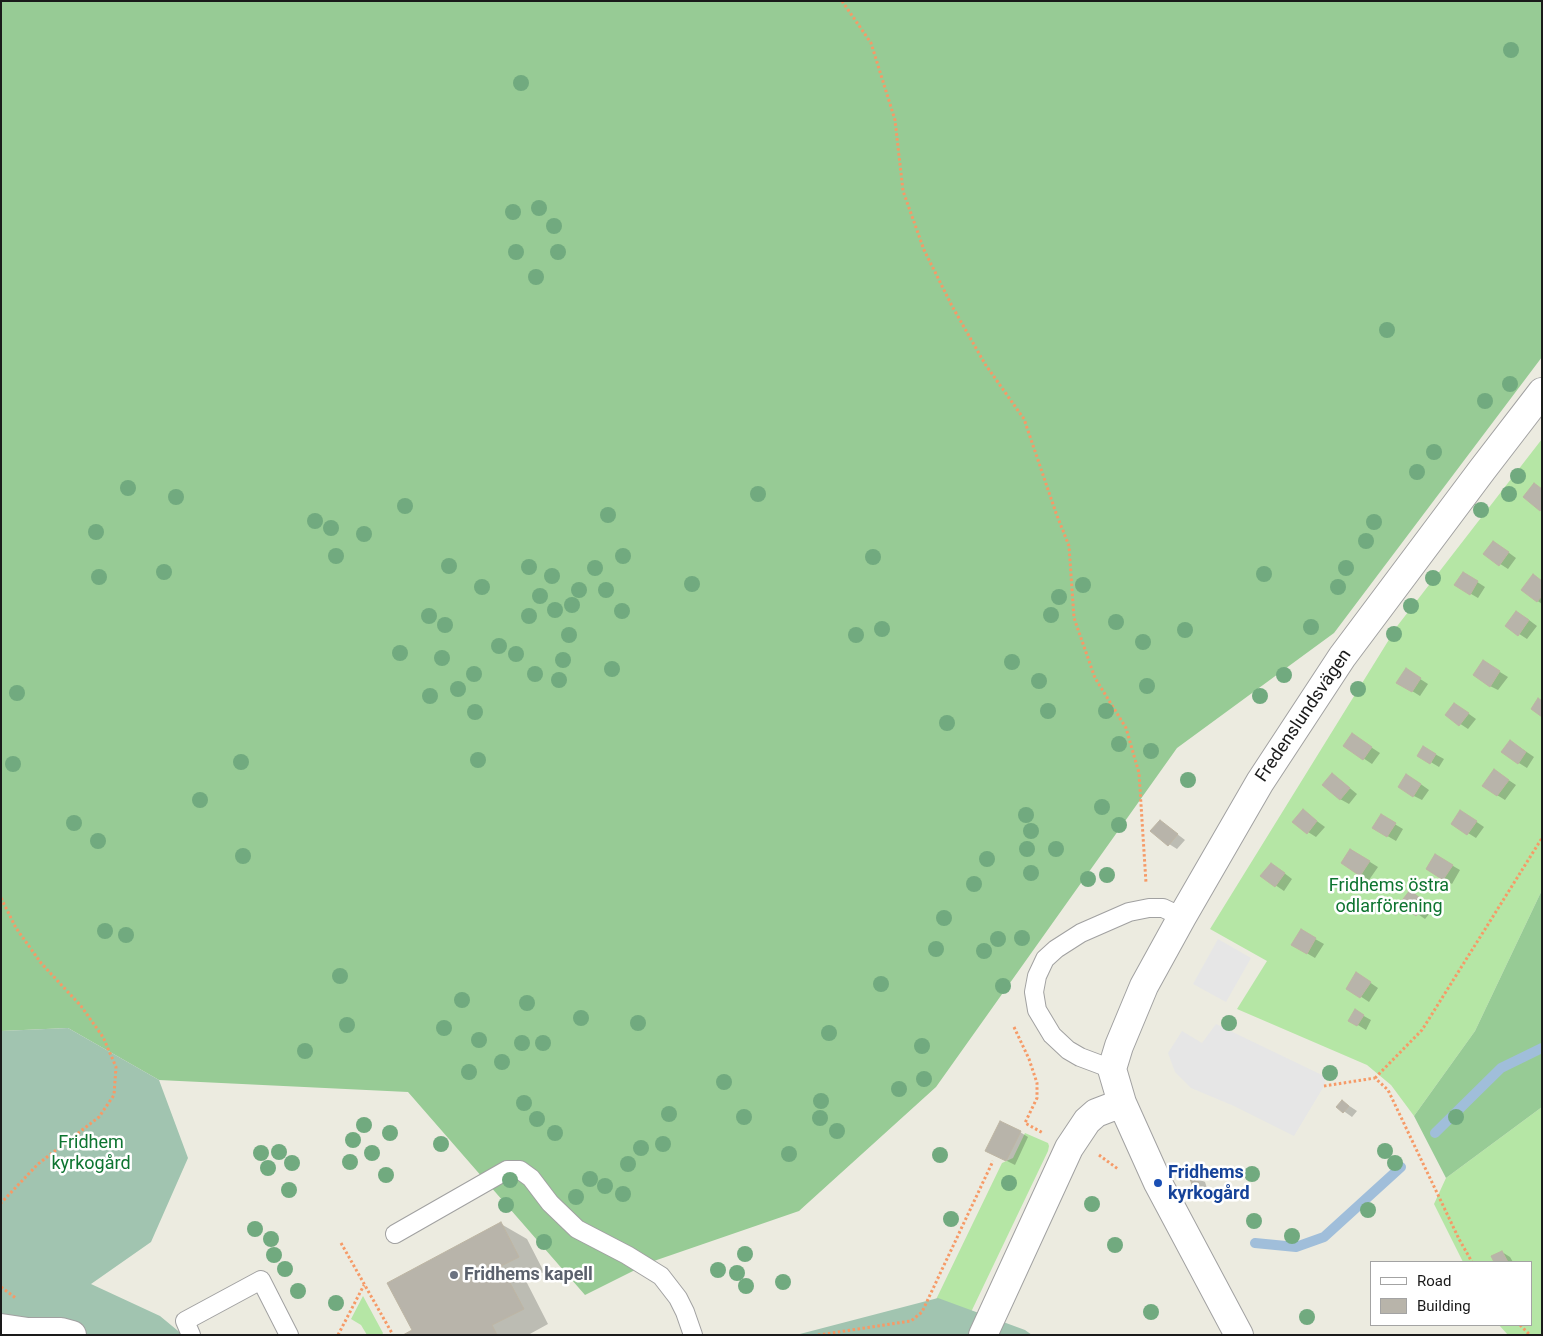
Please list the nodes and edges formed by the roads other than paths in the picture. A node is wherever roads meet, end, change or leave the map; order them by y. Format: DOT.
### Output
graph roads {
  1 [pos="1542,392"];
  2 [pos="1182,917"];
  3 [pos="1112,1069"];
  4 [pos="1122,1103"];
  5 [pos="395,1234"];
  6 [pos="1,1328"];
  7 [pos="72,1335"];
  8 [pos="192,1335"];
  9 [pos="289,1335"];
  10 [pos="693,1335"];
  11 [pos="983,1335"];
  12 [pos="1239,1335"];
  1 -- 2 [label="street, Fredenslundsvägen"];
  2 -- 3 [label="street, Fredenslundsvägen"];
  2 -- 3 [label="lane"];
  3 -- 4 [label="street"];
  4 -- 11 [label="street"];
  4 -- 12 [label="street"];
  5 -- 10 [label="lane"];
  6 -- 7 [label="street"];
  8 -- 9 [label="lane"];
}
